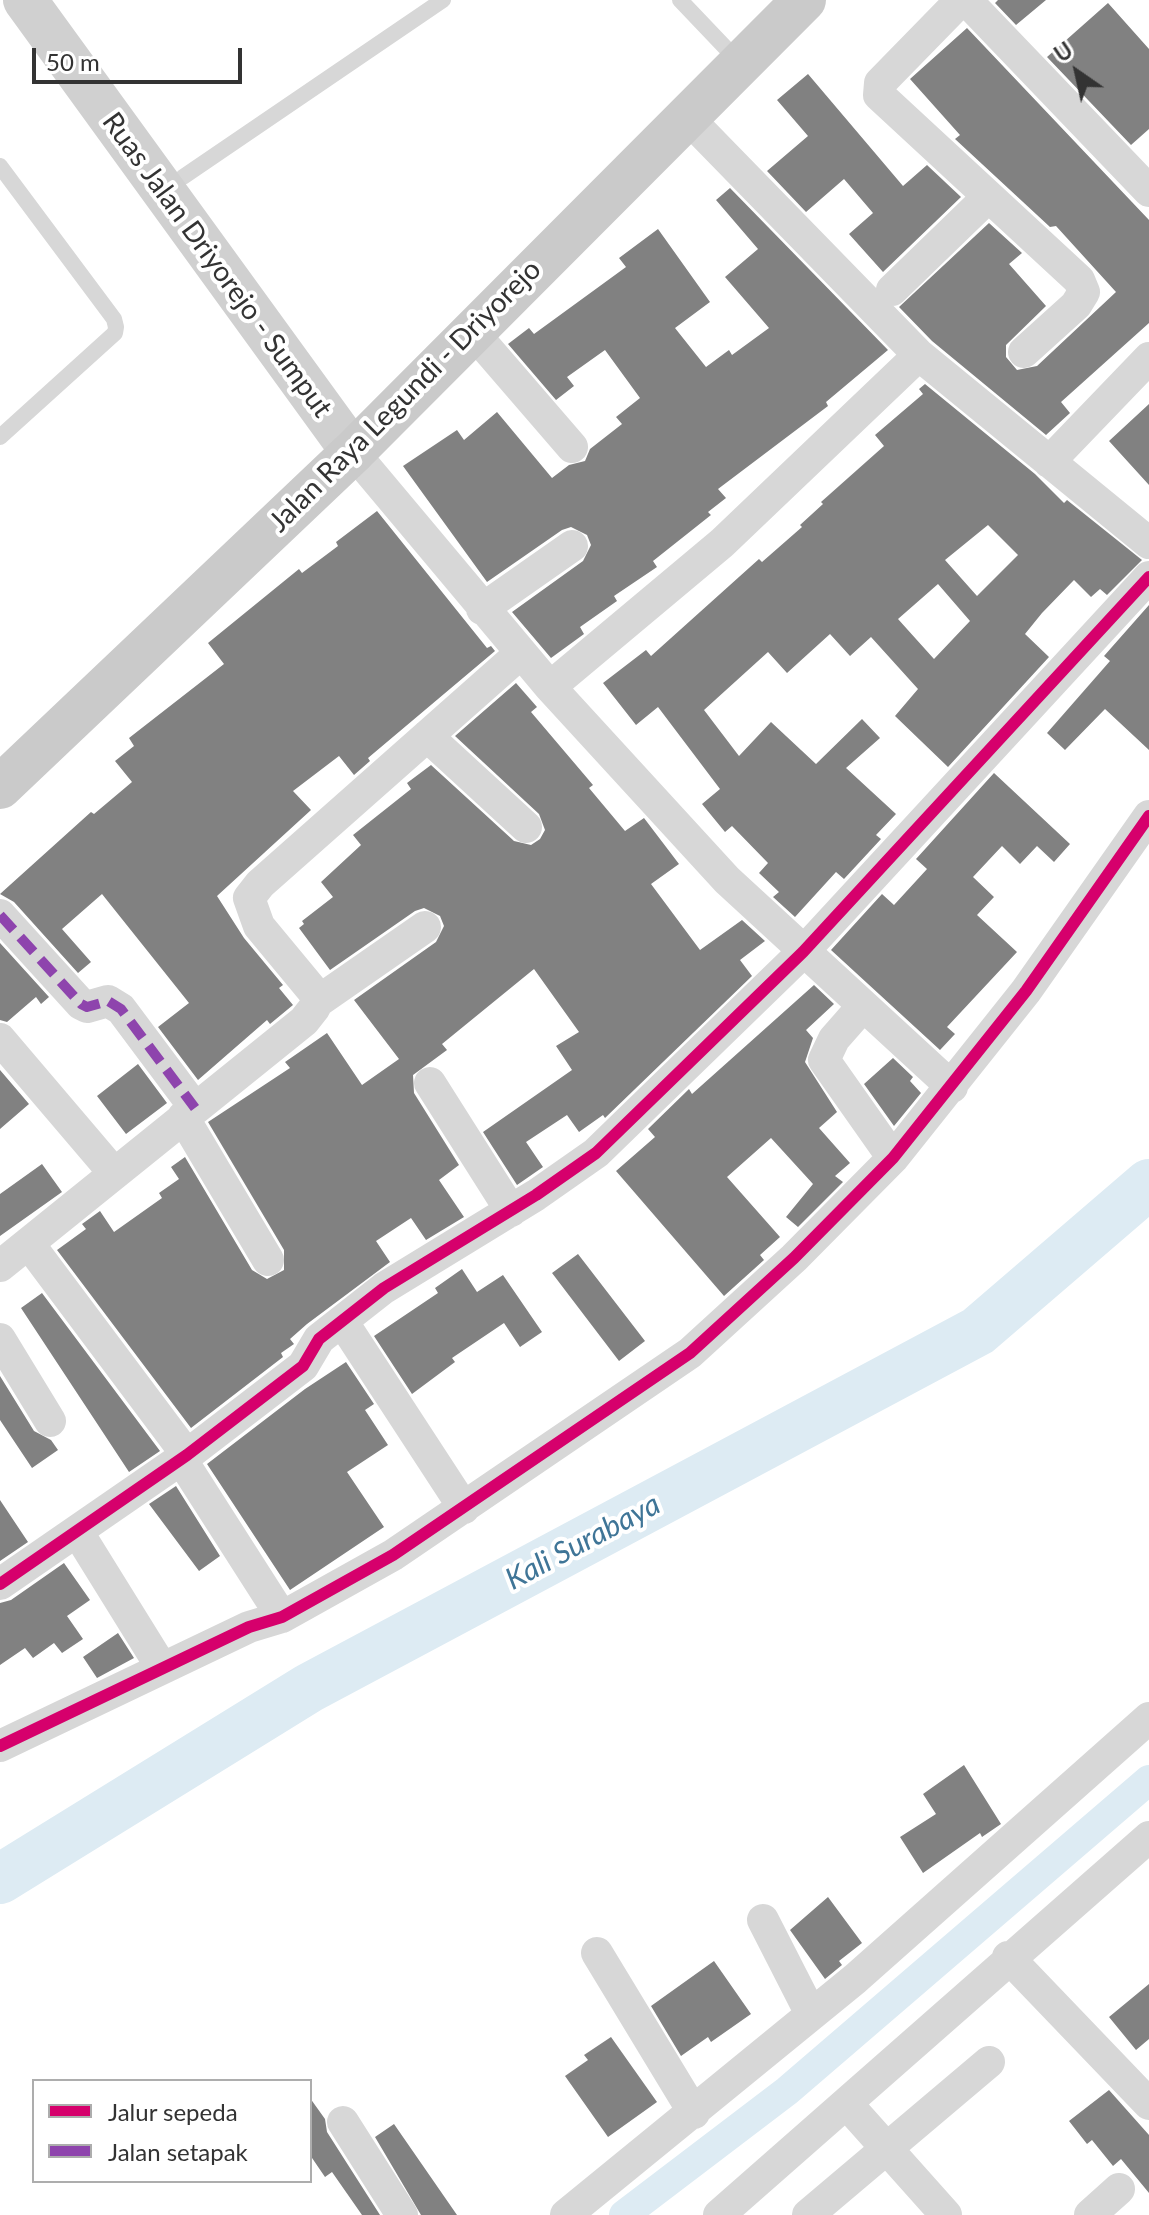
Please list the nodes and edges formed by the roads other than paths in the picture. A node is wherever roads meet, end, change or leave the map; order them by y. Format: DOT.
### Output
graph roads {
  1 [pos="25,0"];
  2 [pos="443,0"];
  3 [pos="680,0"];
  4 [pos="804,0"];
  5 [pos="964,0"];
  6 [pos="740,63"];
  7 [pos="686,116"];
  8 [pos="0,166"];
  9 [pos="183,177"];
  10 [pos="1149,191"];
  11 [pos="987,198"];
  12 [pos="892,290"];
  13 [pos="471,330"];
  14 [pos="1024,352"];
  15 [pos="919,355"];
  16 [pos="1149,358"];
  17 [pos="0,437"];
  18 [pos="572,447"];
  19 [pos="353,452"];
  20 [pos="1049,462"];
  21 [pos="1149,543"];
  22 [pos="572,546"];
  23 [pos="1149,577"];
  24 [pos="482,609"];
  25 [pos="521,653"];
  26 [pos="550,687"];
  27 [pos="427,736"];
  28 [pos="0,787"];
  29 [pos="1149,816"];
  30 [pos="526,827"];
  31 [pos="0,915"];
  32 [pos="425,927"];
  33 [pos="803,952"];
  34 [pos="317,1002"];
  35 [pos="863,1006"];
  36 [pos="0,1039"];
  37 [pos="430,1083"];
  38 [pos="952,1087"];
  39 [pos="189,1112"];
  40 [pos="893,1158"];
  41 [pos="114,1173"];
  42 [pos="511,1211"];
  43 [pos="29,1244"];
  44 [pos="268,1260"];
  45 [pos="0,1266"];
  46 [pos="342,1321"];
  47 [pos="0,1339"];
  48 [pos="50,1421"];
  49 [pos="184,1457"];
  50 [pos="464,1508"];
  51 [pos="77,1531"];
  52 [pos="0,1584"];
  53 [pos="282,1617"];
  54 [pos="162,1668"];
  55 [pos="1149,1718"];
  56 [pos="0,1746"];
  57 [pos="1149,1837"];
  58 [pos="763,1920"];
  59 [pos="597,1953"];
  60 [pos="1008,1957"];
  61 [pos="811,2014"];
  62 [pos="989,2062"];
  63 [pos="847,2104"];
  64 [pos="1149,2104"];
  65 [pos="694,2113"];
  66 [pos="343,2122"];
  67 [pos="886,2148"];
  68 [pos="1119,2189"];
  69 [pos="724,2213"];
  70 [pos="402,2215"];
  71 [pos="566,2215"];
  72 [pos="808,2215"];
  73 [pos="946,2215"];
  74 [pos="1090,2215"];
  1 -- 19 [label="main road, Ruas Jalan Driyorejo - Sumput"];
  2 -- 9 [label="lane"];
  3 -- 6 [label="lane"];
  4 -- 6 [label="main road, Jalan Raya Legundi - Driyorejo"];
  5 -- 10 [label="street"];
  5 -- 11 [label="street"];
  6 -- 7 [label="main road, Jalan Raya Legundi - Driyorejo"];
  7 -- 13 [label="main road, Jalan Raya Legundi - Driyorejo"];
  7 -- 15 [label="street"];
  8 -- 17 [label="lane"];
  11 -- 12 [label="street"];
  11 -- 14 [label="street"];
  13 -- 18 [label="street"];
  13 -- 19 [label="main road, Jalan Raya Legundi - Driyorejo"];
  15 -- 20 [label="street"];
  15 -- 26 [label="street"];
  16 -- 20 [label="street"];
  19 -- 24 [label="street"];
  19 -- 28 [label="main road, Jalan Raya Legundi - Driyorejo"];
  20 -- 21 [label="street"];
  22 -- 24 [label="street"];
  23 -- 33 [label="street"];
  24 -- 25 [label="street"];
  25 -- 26 [label="street"];
  25 -- 27 [label="street"];
  26 -- 33 [label="street"];
  27 -- 30 [label="street"];
  27 -- 34 [label="street"];
  29 -- 38 [label="street"];
  31 -- 39 [label="street"];
  32 -- 34 [label="street"];
  33 -- 35 [label="street"];
  33 -- 42 [label="street"];
  34 -- 39 [label="street"];
  35 -- 38 [label="street"];
  35 -- 40 [label="street"];
  36 -- 41 [label="street"];
  37 -- 42 [label="street"];
  38 -- 40 [label="street"];
  39 -- 41 [label="street"];
  39 -- 44 [label="street"];
  40 -- 50 [label="street"];
  41 -- 43 [label="street"];
  42 -- 46 [label="street"];
  43 -- 45 [label="street"];
  43 -- 49 [label="street"];
  46 -- 49 [label="street"];
  46 -- 50 [label="street"];
  47 -- 48 [label="street"];
  49 -- 51 [label="street"];
  49 -- 53 [label="street"];
  50 -- 53 [label="street"];
  51 -- 52 [label="street"];
  51 -- 54 [label="street"];
  53 -- 54 [label="street"];
  54 -- 56 [label="street"];
  55 -- 61 [label="street"];
  57 -- 60 [label="street"];
  58 -- 61 [label="street"];
  59 -- 65 [label="street"];
  60 -- 63 [label="street"];
  60 -- 64 [label="street"];
  61 -- 65 [label="street"];
  62 -- 67 [label="street"];
  63 -- 67 [label="street"];
  63 -- 69 [label="street"];
  65 -- 71 [label="street"];
  66 -- 70 [label="street"];
  67 -- 72 [label="street"];
  67 -- 73 [label="street"];
  68 -- 74 [label="street"];
}
